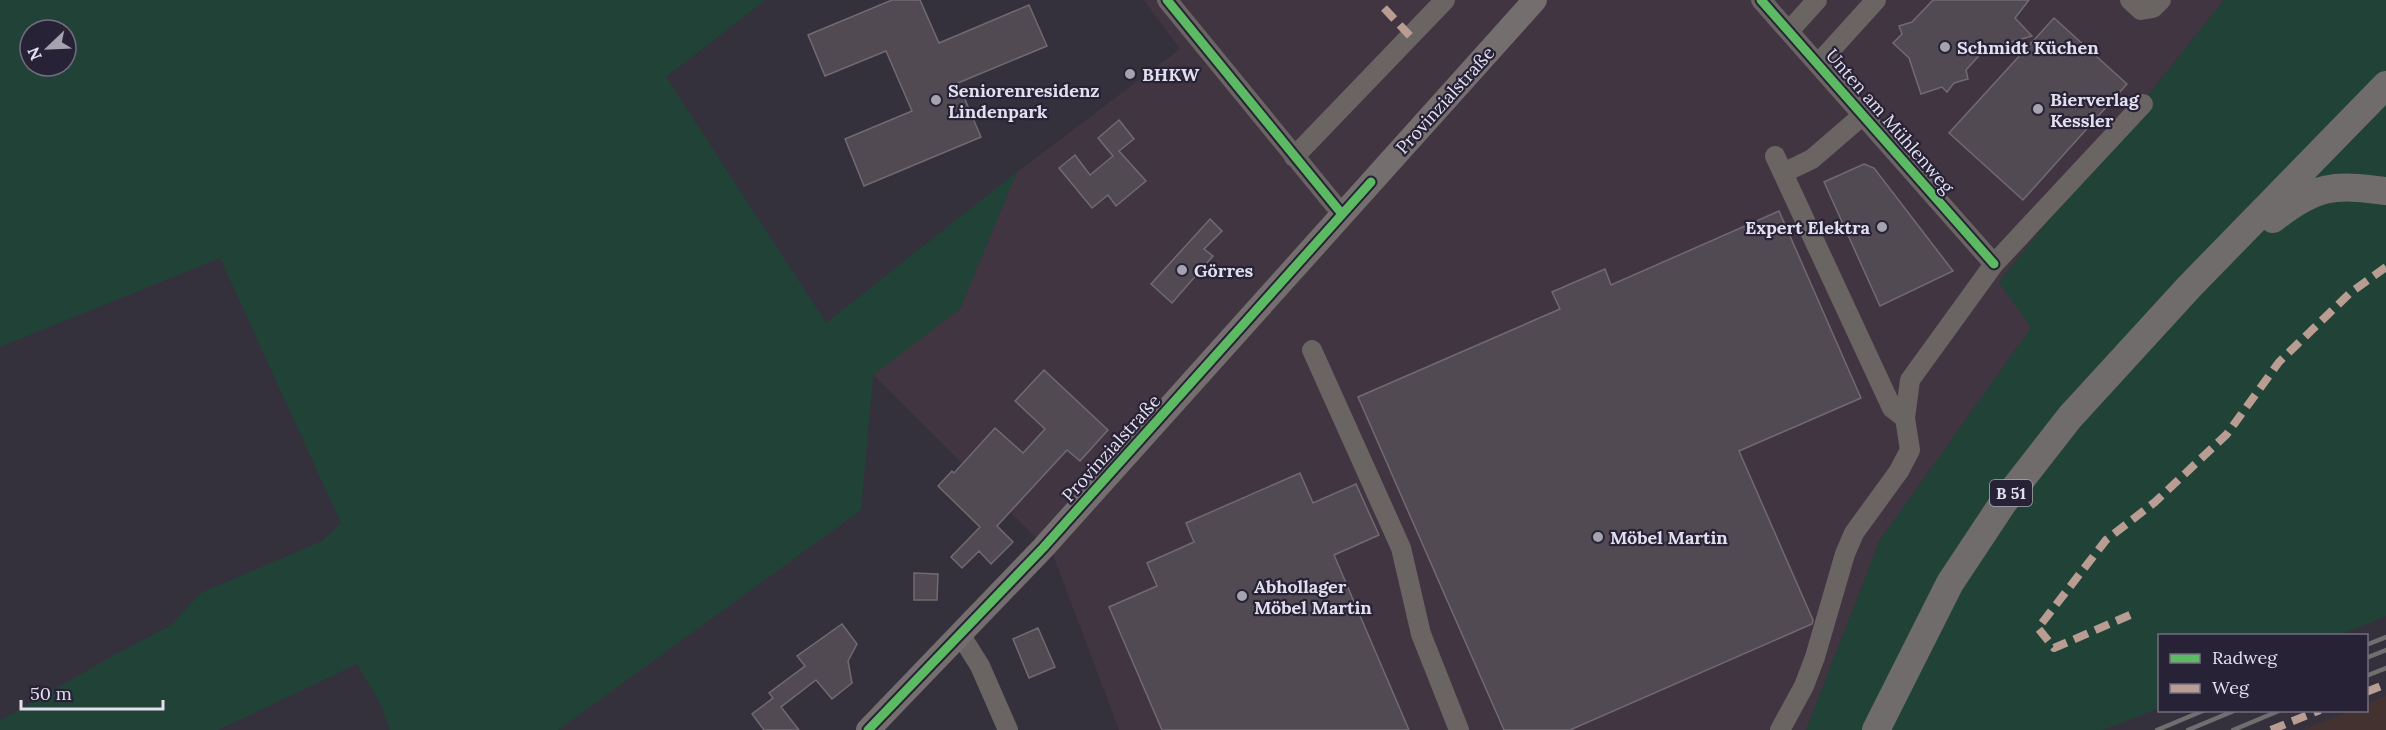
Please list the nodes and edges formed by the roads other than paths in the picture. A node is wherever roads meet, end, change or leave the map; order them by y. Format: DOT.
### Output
graph roads {
  1 [pos="1167,0"];
  2 [pos="1445,0"];
  3 [pos="1535,0"];
  4 [pos="1761,0"];
  5 [pos="1817,0"];
  6 [pos="1876,0"];
  7 [pos="2130,0"];
  8 [pos="2161,0"];
  9 [pos="1789,32"];
  10 [pos="1818,64"];
  11 [pos="2386,75"];
  12 [pos="2386,85"];
  13 [pos="2143,104"];
  14 [pos="1863,116"];
  15 [pos="2344,128"];
  16 [pos="1294,157"];
  17 [pos="2386,191"];
  18 [pos="1342,214"];
  19 [pos="1994,264"];
  20 [pos="2190,286"];
  21 [pos="1312,350"];
  22 [pos="1905,418"];
  23 [pos="960,634"];
  24 [pos="867,730"];
  25 [pos="1008,730"];
  26 [pos="1458,730"];
  27 [pos="1780,730"];
  28 [pos="1876,730"];
  1 -- 16 [label="street"];
  2 -- 16 [label="street"];
  3 -- 18 [label="main road, Provinzialstraße"];
  4 -- 9 [label="street, Unten am Mühlenweg"];
  5 -- 9 [label="street"];
  6 -- 10 [label="street"];
  7 -- 8 [label="street"];
  9 -- 10 [label="street, Unten am Mühlenweg"];
  10 -- 14 [label="street, Unten am Mühlenweg"];
  11 -- 15 [label="highway, B 51"];
  12 -- 15 [label="highway, B 51"];
  13 -- 19 [label="street"];
  14 -- 19 [label="street, Unten am Mühlenweg"];
  14 -- 22 [label="street"];
  15 -- 20 [label="highway, B 51"];
  16 -- 18 [label="street"];
  17 -- 20 [label="highway, B 51"];
  18 -- 23 [label="main road, Provinzialstraße"];
  19 -- 22 [label="street"];
  20 -- 28 [label="highway, B 51"];
  21 -- 26 [label="street"];
  22 -- 27 [label="street"];
  23 -- 24 [label="main road, Provinzialstraße"];
  23 -- 25 [label="street"];
}
